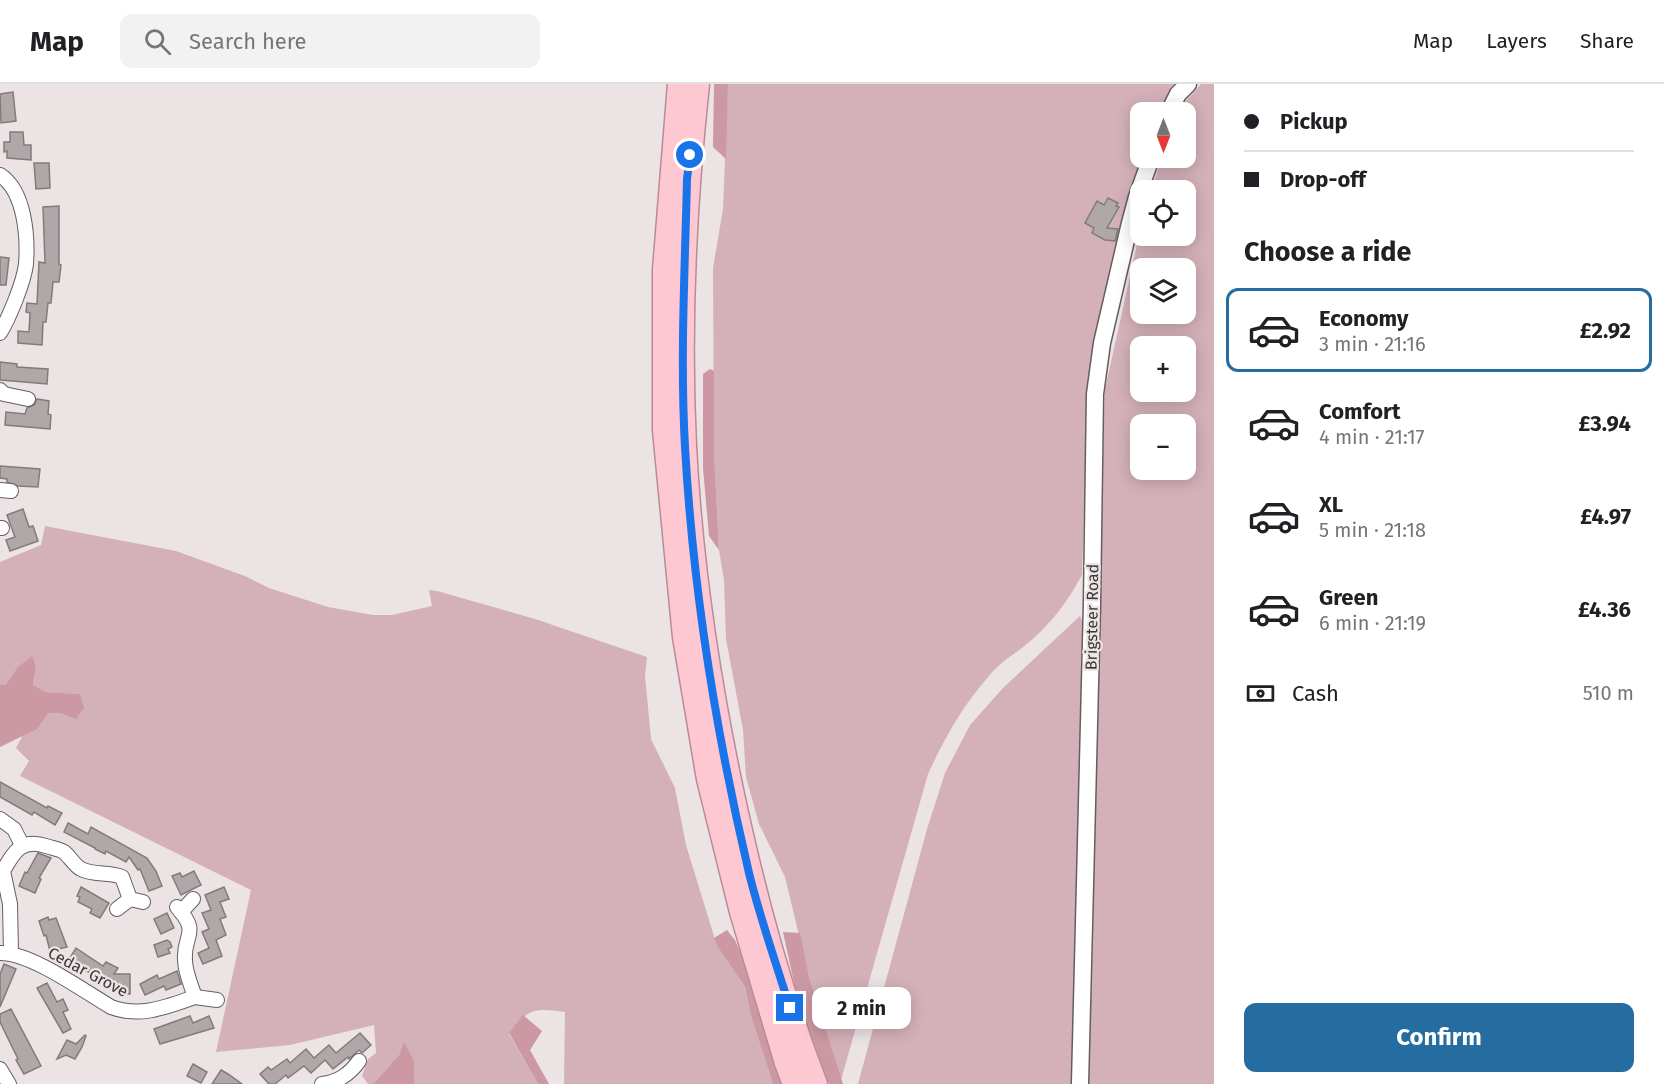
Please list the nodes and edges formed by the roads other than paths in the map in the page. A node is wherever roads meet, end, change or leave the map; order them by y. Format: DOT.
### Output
graph roads {
  1 [pos="679,84"];
  2 [pos="698,84"];
  3 [pos="1188,84"];
  4 [pos="1174,102"];
  5 [pos="1147,168"];
  6 [pos="0,175"];
  7 [pos="4,319"];
  8 [pos="0,333"];
  9 [pos="0,390"];
  10 [pos="28,399"];
  11 [pos="0,819"];
  12 [pos="22,845"];
  13 [pos="194,899"];
  14 [pos="117,909"];
  15 [pos="5,953"];
  16 [pos="195,997"];
  17 [pos="217,1000"];
  18 [pos="359,1061"];
  19 [pos="0,1069"];
  20 [pos="9,1084"];
  21 [pos="322,1084"];
  22 [pos="794,1084"];
  23 [pos="816,1084"];
  24 [pos="1080,1084"];
  1 -- 22 [label="highway"];
  2 -- 23 [label="highway"];
  3 -- 4 [label="street"];
  5 -- 24 [label="street, Brigsteer Road"];
  6 -- 7 [label="street"];
  7 -- 8 [label="street"];
  9 -- 10 [label="street"];
  11 -- 12 [label="street"];
  12 -- 14 [label="street"];
  12 -- 15 [label="street"];
  13 -- 16 [label="street"];
  15 -- 16 [label="street, Cedar Grove"];
  16 -- 17 [label="street, Cedar Grove"];
  18 -- 21 [label="street"];
  19 -- 20 [label="street"];
}
